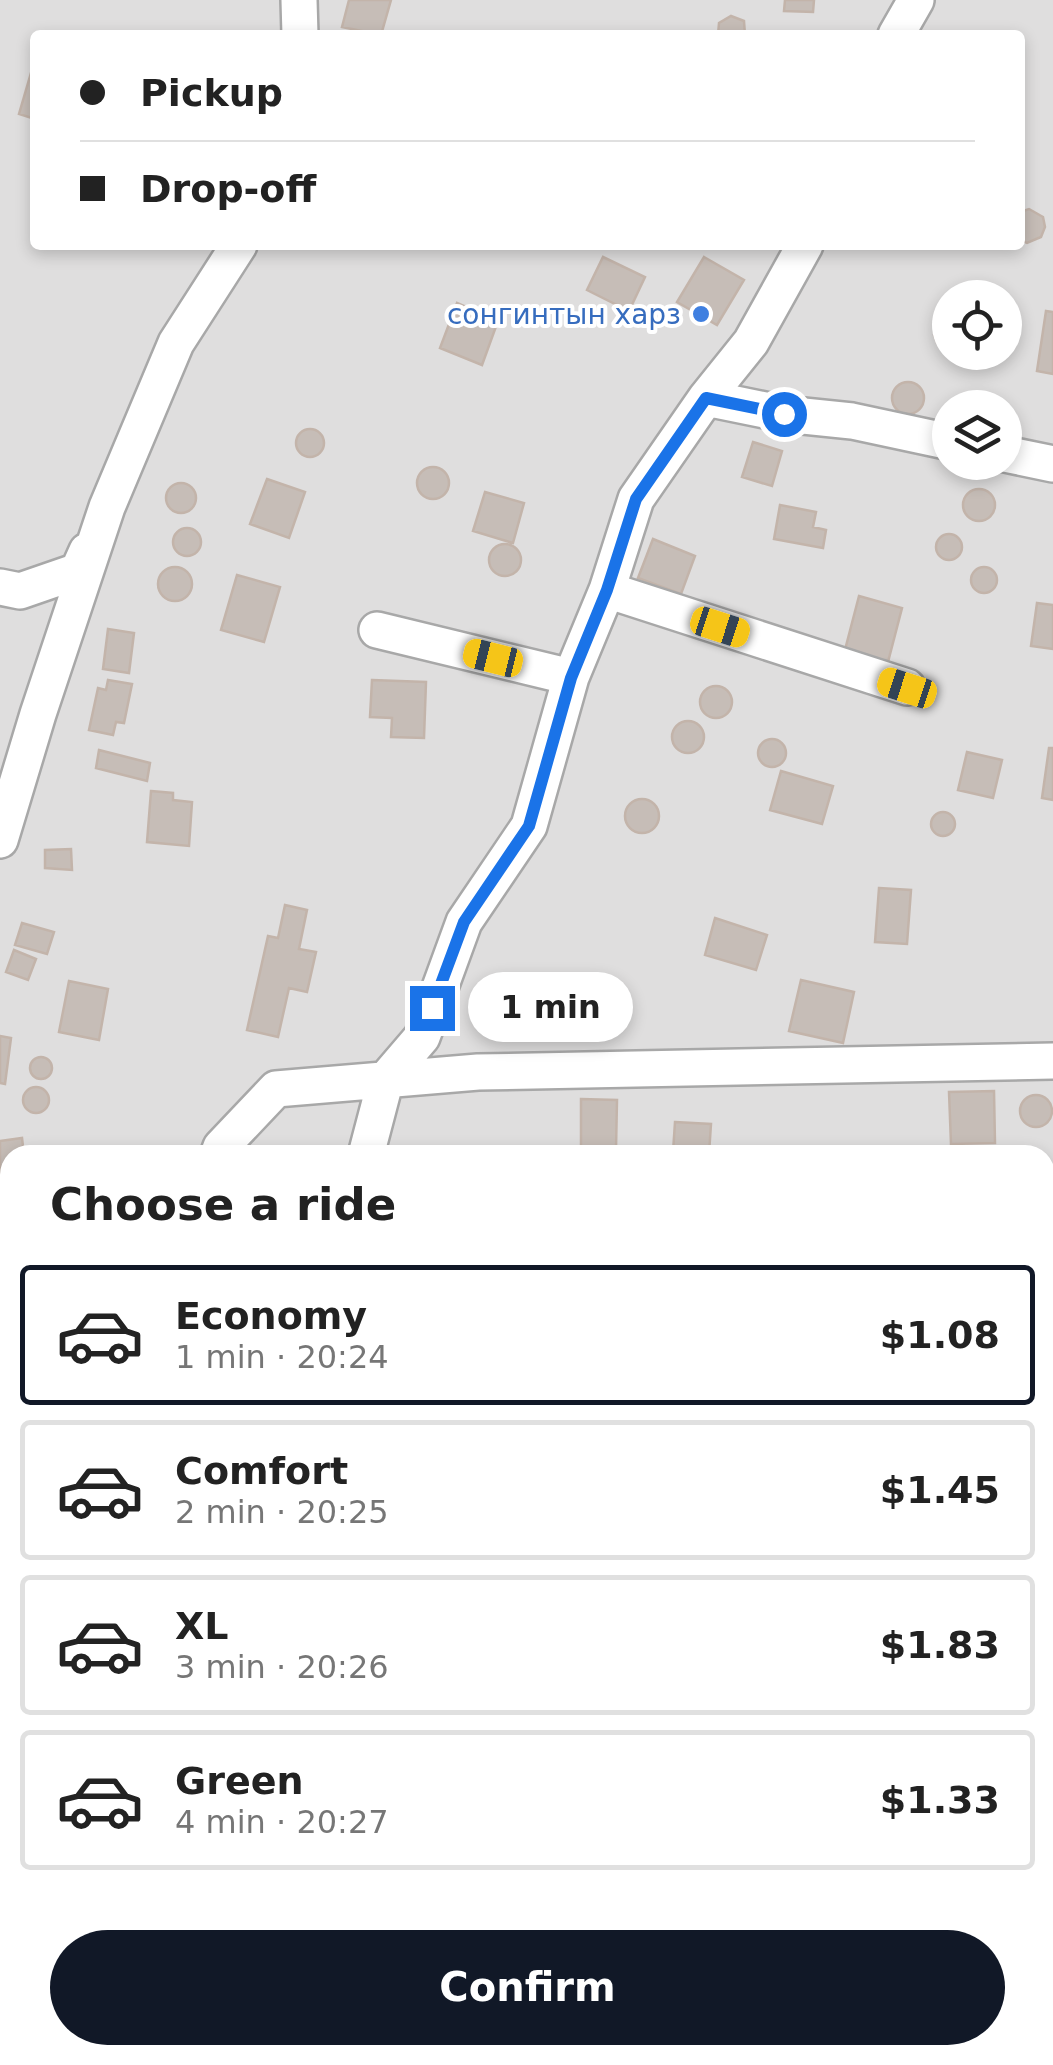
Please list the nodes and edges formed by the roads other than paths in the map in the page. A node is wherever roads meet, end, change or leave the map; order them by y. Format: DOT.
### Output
graph roads {
  1 [pos="298,0"];
  2 [pos="916,0"];
  3 [pos="300,30"];
  4 [pos="899,30"];
  5 [pos="235,250"];
  6 [pos="802,250"];
  7 [pos="706,398"];
  8 [pos="932,438"];
  9 [pos="1022,458"];
  10 [pos="1053,464"];
  11 [pos="107,507"];
  12 [pos="0,587"];
  13 [pos="607,590"];
  14 [pos="376,630"];
  15 [pos="571,678"];
  16 [pos="907,688"];
  17 [pos="0,840"];
  18 [pos="1053,1061"];
  19 [pos="386,1079"];
  20 [pos="223,1145"];
  21 [pos="369,1145"];
  1 -- 3 [label="street"];
  2 -- 4 [label="street"];
  5 -- 11 [label="street"];
  6 -- 7 [label="street"];
  7 -- 8 [label="street"];
  7 -- 13 [label="street"];
  9 -- 10 [label="street"];
  11 -- 12 [label="street"];
  11 -- 17 [label="street"];
  13 -- 15 [label="street"];
  13 -- 16 [label="street"];
  14 -- 15 [label="street"];
  15 -- 19 [label="street"];
  18 -- 19 [label="street"];
  19 -- 20 [label="street"];
  19 -- 21 [label="street"];
}
